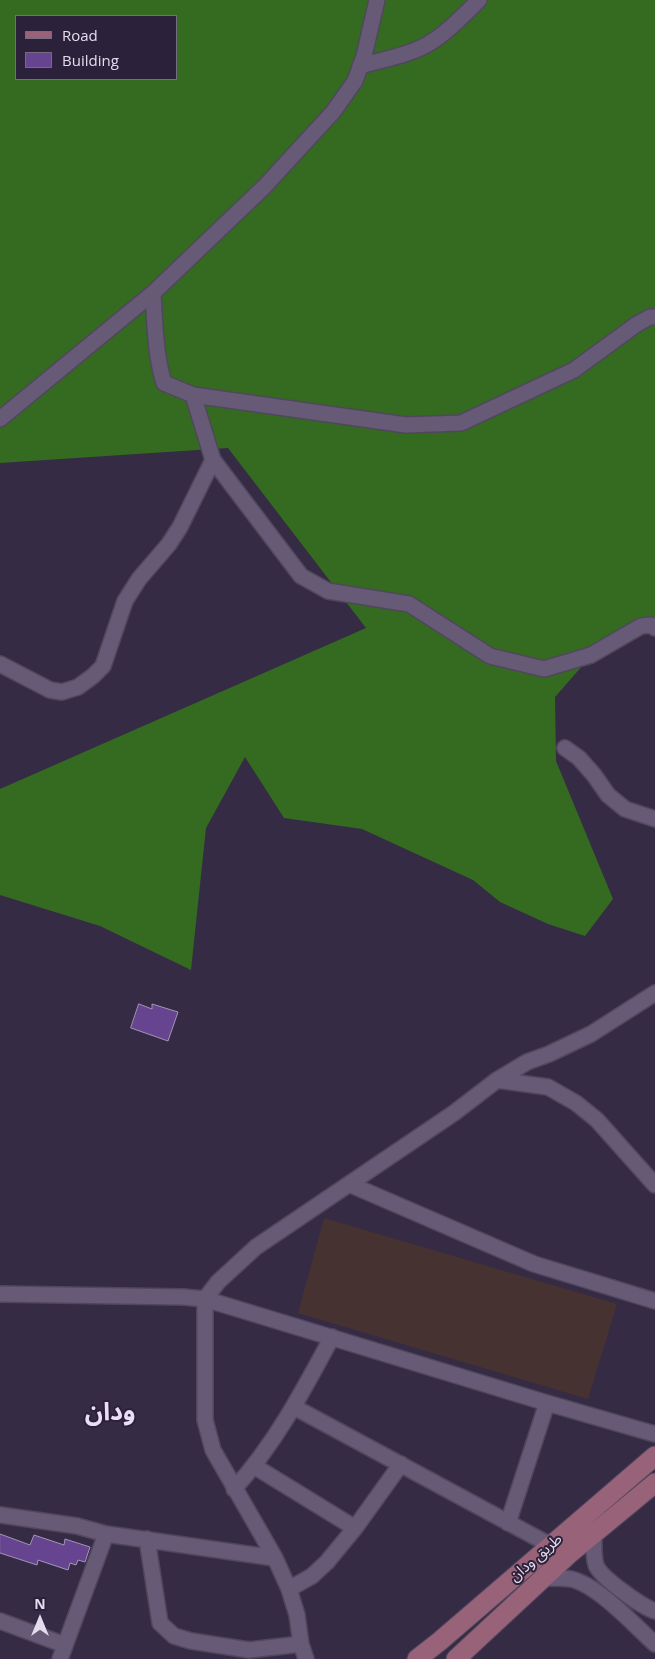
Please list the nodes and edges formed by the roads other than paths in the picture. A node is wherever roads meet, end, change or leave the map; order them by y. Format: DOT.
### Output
graph roads {
  1 [pos="377,0"];
  2 [pos="479,0"];
  3 [pos="360,66"];
  4 [pos="153,293"];
  5 [pos="655,317"];
  6 [pos="193,395"];
  7 [pos="0,419"];
  8 [pos="213,460"];
  9 [pos="655,628"];
  10 [pos="0,664"];
  11 [pos="565,748"];
  12 [pos="655,819"];
  13 [pos="655,992"];
  14 [pos="497,1080"];
  15 [pos="349,1184"];
  16 [pos="655,1185"];
  17 [pos="0,1294"];
  18 [pos="205,1299"];
  19 [pos="655,1301"];
  20 [pos="332,1337"];
  21 [pos="547,1403"];
  22 [pos="294,1407"];
  23 [pos="655,1434"];
  24 [pos="655,1456"];
  25 [pos="401,1464"];
  26 [pos="254,1466"];
  27 [pos="655,1483"];
  28 [pos="234,1489"];
  29 [pos="0,1514"];
  30 [pos="508,1523"];
  31 [pos="355,1528"];
  32 [pos="594,1533"];
  33 [pos="106,1534"];
  34 [pos="148,1540"];
  35 [pos="550,1545"];
  36 [pos="275,1558"];
  37 [pos="544,1578"];
  38 [pos="289,1589"];
  39 [pos="655,1610"];
  40 [pos="655,1618"];
  41 [pos="0,1621"];
  42 [pos="65,1644"];
  43 [pos="301,1644"];
  44 [pos="655,1644"];
  45 [pos="60,1659"];
  46 [pos="306,1659"];
  47 [pos="417,1659"];
  48 [pos="456,1659"];
  1 -- 3 [label="street"];
  2 -- 3 [label="street"];
  3 -- 4 [label="street"];
  4 -- 6 [label="street"];
  4 -- 7 [label="street"];
  5 -- 6 [label="street"];
  6 -- 8 [label="street"];
  8 -- 9 [label="street"];
  8 -- 10 [label="street"];
  11 -- 12 [label="street"];
  13 -- 14 [label="street"];
  14 -- 15 [label="street"];
  14 -- 16 [label="street"];
  15 -- 18 [label="street"];
  15 -- 19 [label="street"];
  17 -- 18 [label="street"];
  18 -- 20 [label="street"];
  18 -- 28 [label="street"];
  20 -- 21 [label="street"];
  20 -- 22 [label="street"];
  21 -- 23 [label="street"];
  21 -- 30 [label="street"];
  22 -- 25 [label="street"];
  22 -- 26 [label="street"];
  24 -- 35 [label="main road, طريق ودان"];
  25 -- 30 [label="street"];
  25 -- 31 [label="street"];
  26 -- 28 [label="street"];
  26 -- 31 [label="street"];
  27 -- 32 [label="main road, طريق ودان"];
  28 -- 36 [label="street"];
  29 -- 33 [label="street"];
  30 -- 35 [label="street"];
  31 -- 38 [label="street"];
  32 -- 37 [label="main road, طريق ودان"];
  32 -- 39 [label="street"];
  33 -- 34 [label="street"];
  33 -- 42 [label="street"];
  34 -- 36 [label="street"];
  34 -- 43 [label="street"];
  35 -- 47 [label="main road, طريق ودان"];
  36 -- 38 [label="street"];
  37 -- 44 [label="street"];
  37 -- 48 [label="main road, طريق ودان"];
  38 -- 43 [label="street"];
  40 -- 44 [label="street"];
  41 -- 42 [label="street"];
  42 -- 45 [label="street"];
  43 -- 46 [label="street"];
}
